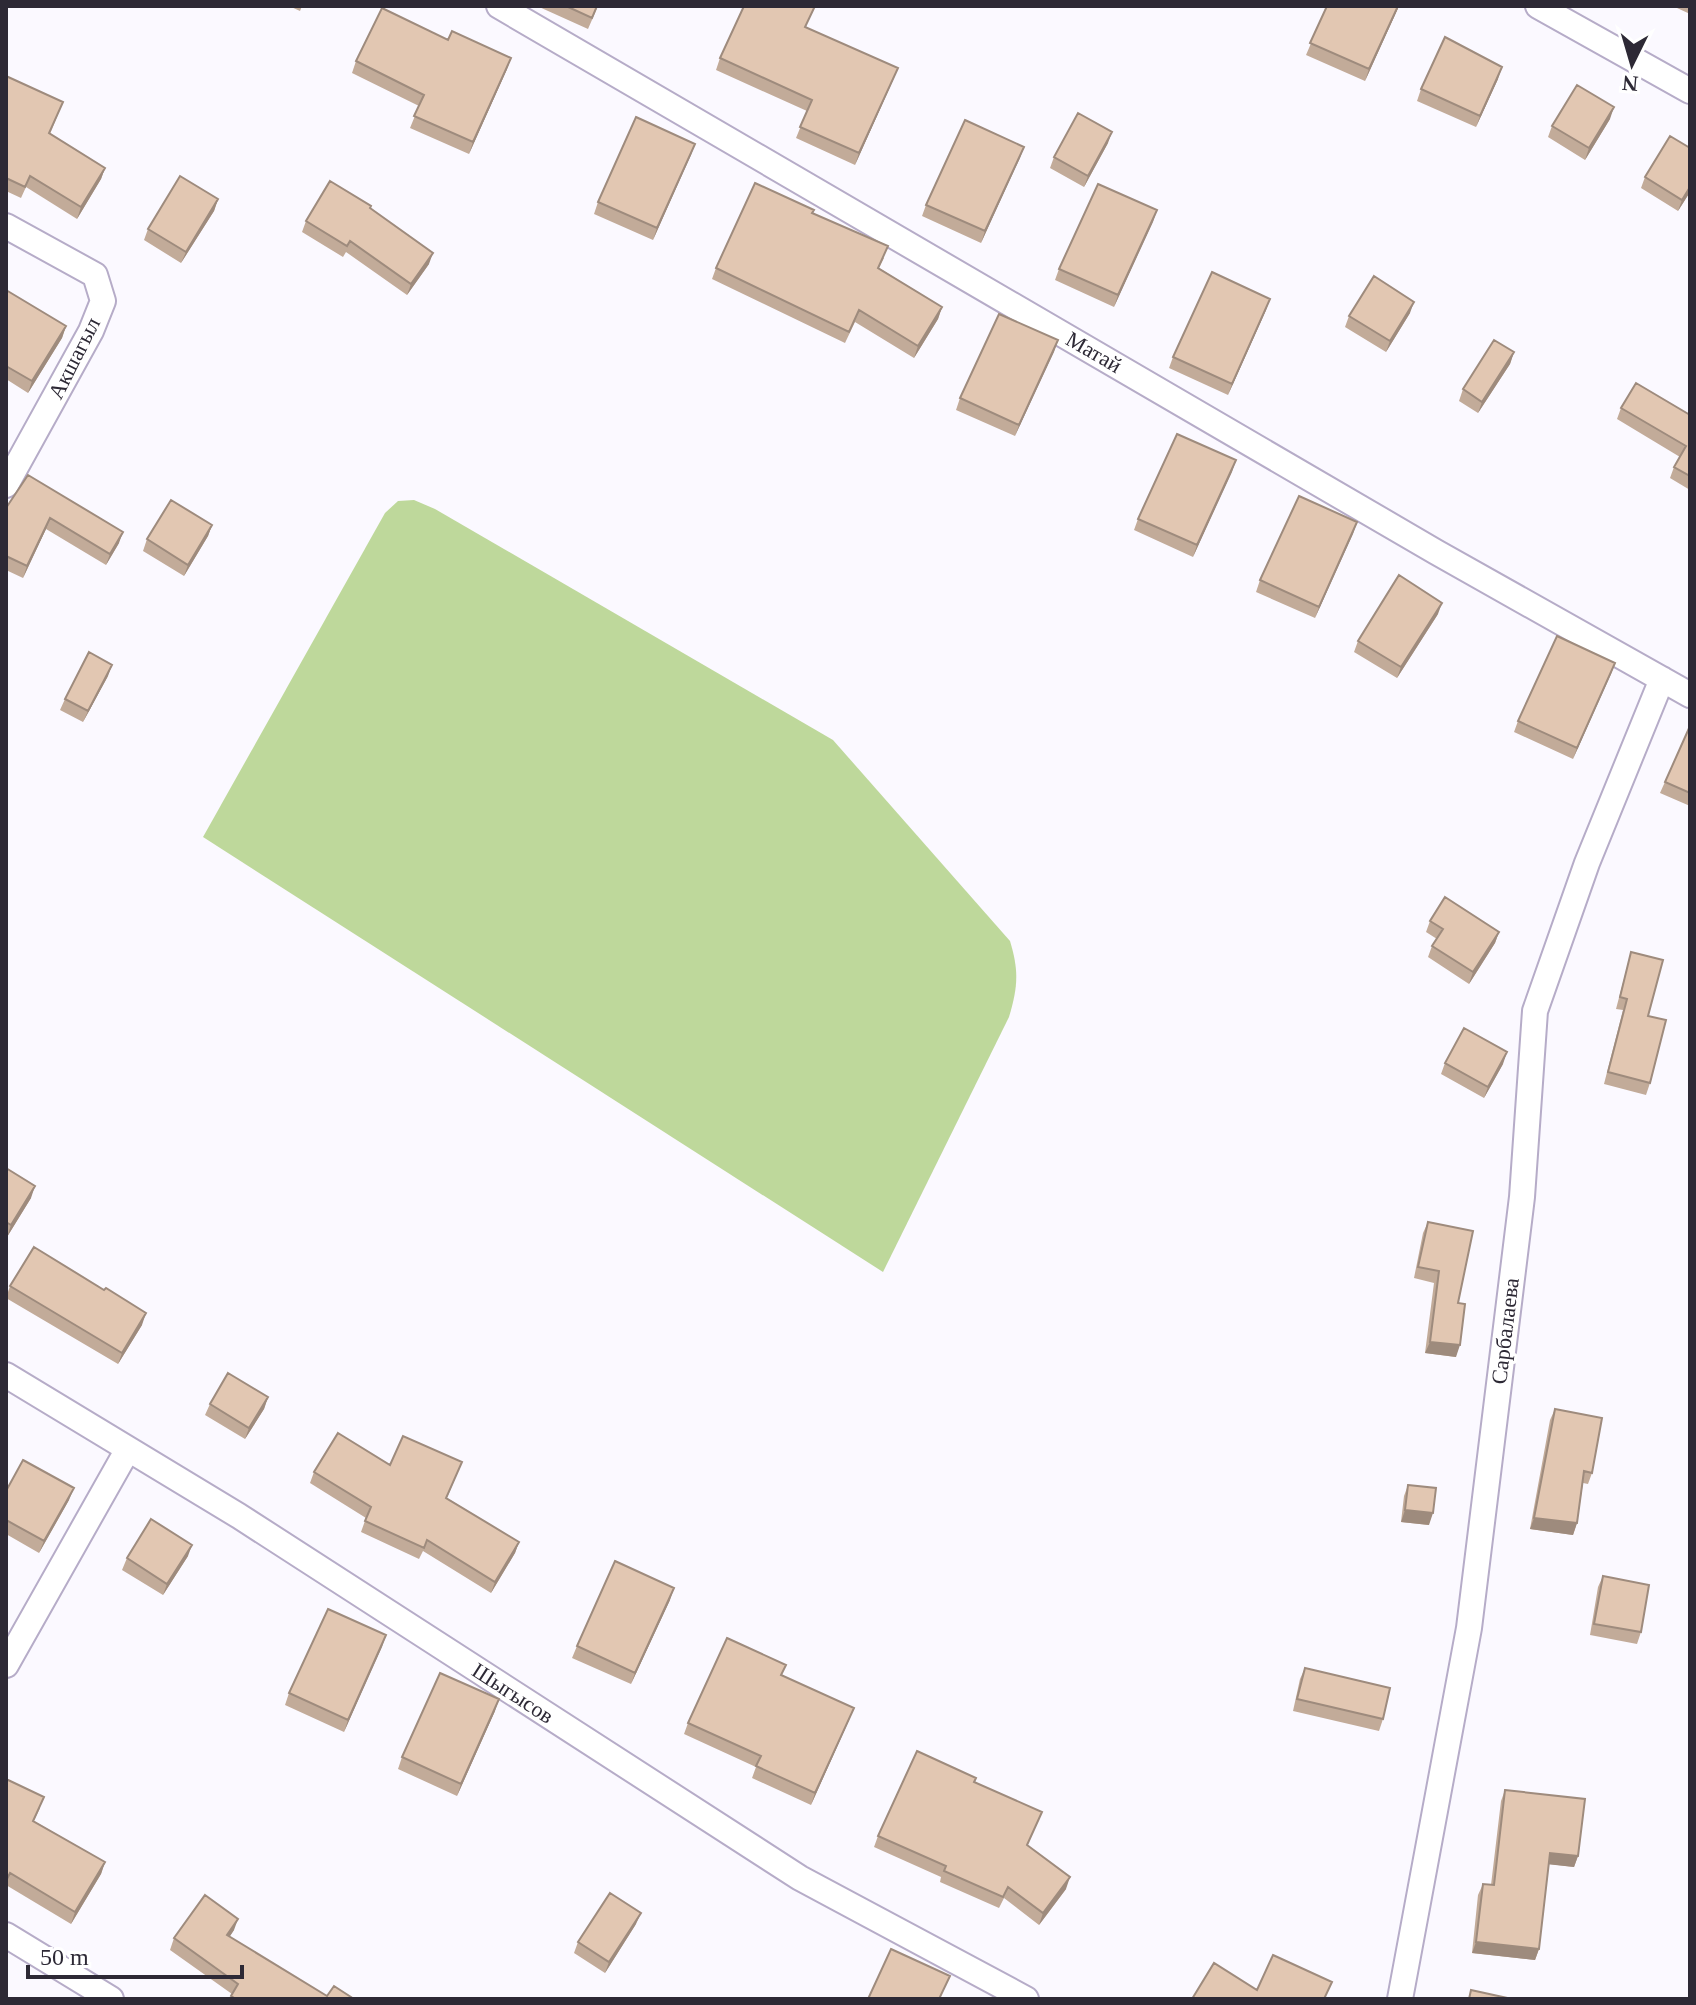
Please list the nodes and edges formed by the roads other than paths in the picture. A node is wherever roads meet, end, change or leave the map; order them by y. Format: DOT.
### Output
graph roads {
  1 [pos="499,6"];
  2 [pos="1538,6"];
  3 [pos="1690,91"];
  4 [pos="6,226"];
  5 [pos="6,485"];
  6 [pos="1662,679"];
  7 [pos="1690,695"];
  8 [pos="6,1375"];
  9 [pos="128,1449"];
  10 [pos="6,1665"];
  11 [pos="9,1942"];
  12 [pos="111,1999"];
  13 [pos="1026,1999"];
  14 [pos="1400,1999"];
  1 -- 6 [label="street, Матай"];
  2 -- 3 [label="street"];
  4 -- 5 [label="street, Акшагыл"];
  6 -- 7 [label="street, Матай"];
  6 -- 14 [label="street, Сарбалаева"];
  8 -- 9 [label="street, Шыгысов"];
  9 -- 10 [label="street"];
  9 -- 13 [label="street, Шыгысов"];
  11 -- 12 [label="street"];
}
